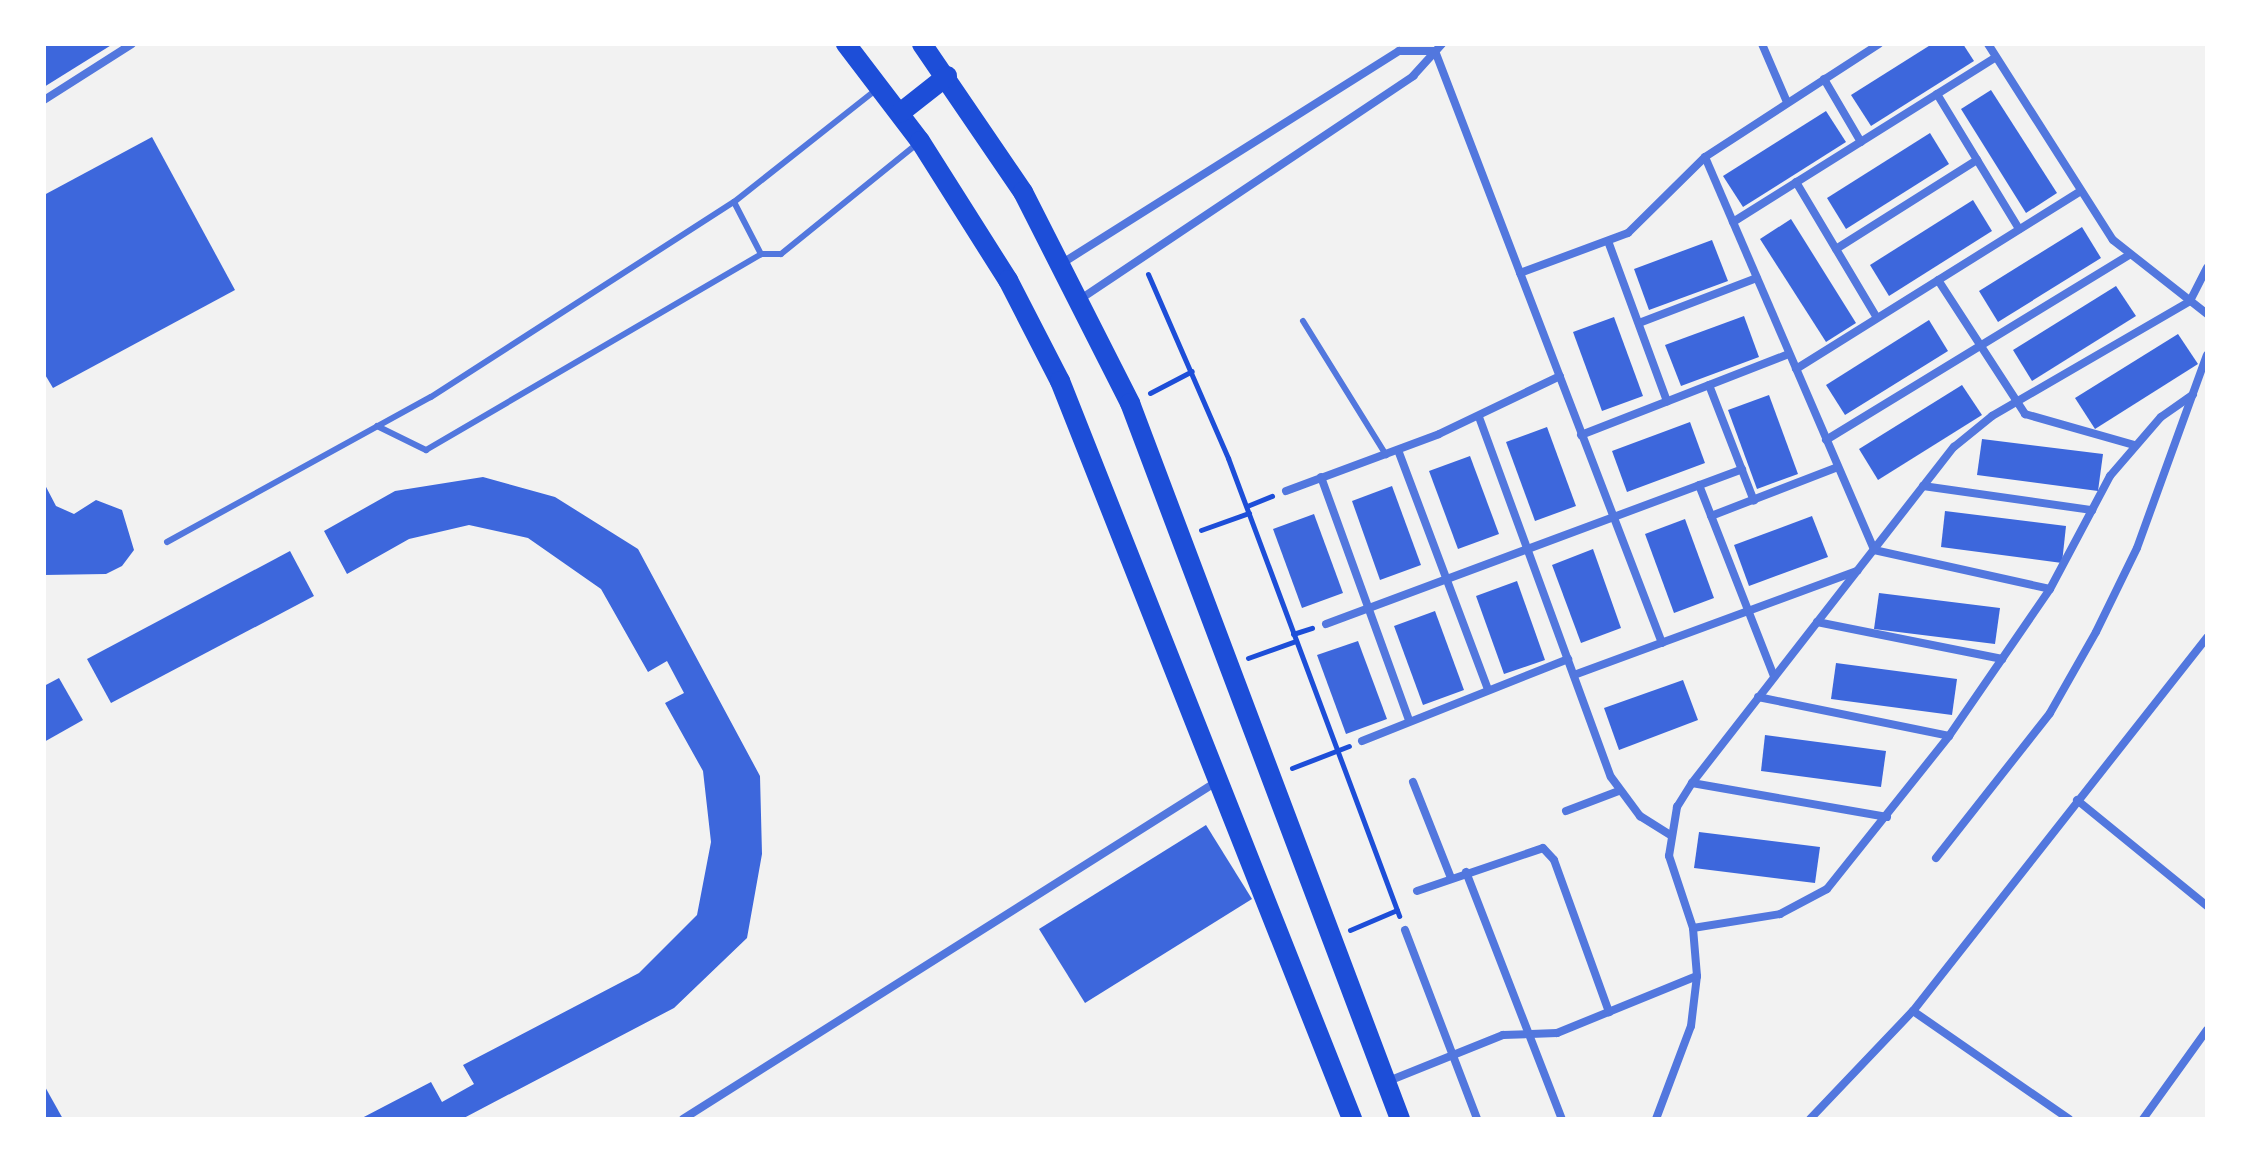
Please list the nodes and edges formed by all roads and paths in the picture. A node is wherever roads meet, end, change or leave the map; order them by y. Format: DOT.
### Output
graph roads {
  1 [pos="132,44"];
  2 [pos="846,44"];
  3 [pos="922,44"];
  4 [pos="1762,44"];
  5 [pos="1879,44"];
  6 [pos="1988,44"];
  7 [pos="1439,47"];
  8 [pos="1996,57"];
  9 [pos="947,76"];
  10 [pos="1824,79"];
  11 [pos="880,87"];
  12 [pos="1937,94"];
  13 [pos="44,100"];
  14 [pos="1787,102"];
  15 [pos="900,113"];
  16 [pos="920,141"];
  17 [pos="1861,142"];
  18 [pos="1705,157"];
  19 [pos="1977,160"];
  20 [pos="1796,182"];
  21 [pos="2079,192"];
  22 [pos="734,202"];
  23 [pos="1733,222"];
  24 [pos="2019,229"];
  25 [pos="1608,241"];
  26 [pos="1836,249"];
  27 [pos="761,254"];
  28 [pos="2128,256"];
  29 [pos="1141,259"];
  30 [pos="1064,262"];
  31 [pos="2207,268"];
  32 [pos="1520,273"];
  33 [pos="1757,278"];
  34 [pos="1938,280"];
  35 [pos="1082,298"];
  36 [pos="2190,301"];
  37 [pos="2207,314"];
  38 [pos="1877,318"];
  39 [pos="1303,321"];
  40 [pos="1639,323"];
  41 [pos="1978,347"];
  42 [pos="1789,354"];
  43 [pos="2207,355"];
  44 [pos="1796,369"];
  45 [pos="1192,371"];
  46 [pos="1560,376"];
  47 [pos="1709,385"];
  48 [pos="2193,395"];
  49 [pos="1667,401"];
  50 [pos="1130,403"];
  51 [pos="2015,403"];
  52 [pos="1479,417"];
  53 [pos="377,426"];
  54 [pos="1581,435"];
  55 [pos="1826,440"];
  56 [pos="2134,445"];
  57 [pos="1398,450"];
  58 [pos="1386,455"];
  59 [pos="1838,467"];
  60 [pos="1742,469"];
  61 [pos="1321,477"];
  62 [pos="1699,485"];
  63 [pos="1923,486"];
  64 [pos="1286,491"];
  65 [pos="1754,501"];
  66 [pos="1248,509"];
  67 [pos="2092,510"];
  68 [pos="1711,516"];
  69 [pos="1614,517"];
  70 [pos="1181,537"];
  71 [pos="167,542"];
  72 [pos="1528,549"];
  73 [pos="1874,550"];
  74 [pos="1857,571"];
  75 [pos="1447,579"];
  76 [pos="2050,589"];
  77 [pos="1369,608"];
  78 [pos="1748,610"];
  79 [pos="1817,622"];
  80 [pos="1326,624"];
  81 [pos="2207,637"];
  82 [pos="1296,641"];
  83 [pos="1662,643"];
  84 [pos="1568,659"];
  85 [pos="2002,659"];
  86 [pos="1229,665"];
  87 [pos="1574,675"];
  88 [pos="1774,676"];
  89 [pos="1488,690"];
  90 [pos="1758,697"];
  91 [pos="1409,720"];
  92 [pos="1949,736"];
  93 [pos="1362,741"];
  94 [pos="1335,751"];
  95 [pos="1271,776"];
  96 [pos="1222,778"];
  97 [pos="1413,782"];
  98 [pos="1692,783"];
  99 [pos="1619,791"];
  100 [pos="2077,800"];
  101 [pos="1566,811"];
  102 [pos="1887,817"];
  103 [pos="1670,835"];
  104 [pos="1936,858"];
  105 [pos="1466,872"];
  106 [pos="1451,878"];
  107 [pos="1417,891"];
  108 [pos="2207,906"];
  109 [pos="1397,910"];
  110 [pos="1693,928"];
  111 [pos="1405,930"];
  112 [pos="1332,938"];
  113 [pos="1697,976"];
  114 [pos="1913,1011"];
  115 [pos="1609,1012"];
  116 [pos="2207,1030"];
  117 [pos="1529,1033"];
  118 [pos="1453,1055"];
  119 [pos="1386,1082"];
  120 [pos="1813,1118"];
  121 [pos="683,1119"];
  122 [pos="1352,1119"];
  123 [pos="1400,1119"];
  124 [pos="1477,1119"];
  125 [pos="1562,1119"];
  126 [pos="1656,1119"];
  127 [pos="2069,1119"];
  128 [pos="2143,1119"];
  1 -- 13 [label="street"];
  2 -- 11 [label="main road"];
  3 -- 9 [label="main road"];
  4 -- 14 [label="street"];
  5 -- 10 [label="street"];
  6 -- 8 [label="street"];
  7 -- 29 [label="street"];
  7 -- 30 [label="street"];
  7 -- 32 [label="street"];
  8 -- 12 [label="street"];
  8 -- 21 [label="street"];
  9 -- 15 [label="main road"];
  9 -- 30 [label="main road"];
  10 -- 14 [label="street"];
  10 -- 17 [label="street"];
  11 -- 15 [label="main road"];
  11 -- 22 [label="lane"];
  12 -- 17 [label="street"];
  12 -- 19 [label="street"];
  14 -- 18 [label="street"];
  15 -- 16 [label="main road"];
  16 -- 27 [label="lane"];
  16 -- 96 [label="main road"];
  17 -- 20 [label="street"];
  18 -- 23 [label="street"];
  18 -- 25 [label="street"];
  19 -- 24 [label="street"];
  19 -- 26 [label="street"];
  20 -- 23 [label="street"];
  20 -- 26 [label="street"];
  21 -- 24 [label="street"];
  21 -- 28 [label="street"];
  22 -- 27 [label="lane"];
  22 -- 53 [label="lane"];
  23 -- 33 [label="street"];
  24 -- 34 [label="street"];
  25 -- 32 [label="street"];
  25 -- 40 [label="street"];
  26 -- 38 [label="street"];
  27 -- 53 [label="lane"];
  28 -- 36 [label="street"];
  28 -- 41 [label="street"];
  29 -- 35 [label="street"];
  29 -- 45 [label="path"];
  30 -- 35 [label="main road"];
  31 -- 36 [label="street"];
  32 -- 46 [label="street"];
  33 -- 40 [label="street"];
  33 -- 42 [label="street"];
  34 -- 38 [label="street"];
  34 -- 41 [label="street"];
  35 -- 50 [label="main road"];
  36 -- 37 [label="street"];
  36 -- 51 [label="street"];
  38 -- 44 [label="street"];
  39 -- 58 [label="lane"];
  40 -- 49 [label="street"];
  41 -- 51 [label="street"];
  41 -- 55 [label="street"];
  42 -- 44 [label="street"];
  42 -- 47 [label="street"];
  43 -- 48 [label="street"];
  44 -- 55 [label="street"];
  45 -- 50 [label="path"];
  45 -- 66 [label="path"];
  46 -- 52 [label="street"];
  46 -- 54 [label="street"];
  47 -- 49 [label="street"];
  47 -- 60 [label="street"];
  48 -- 56 [label="street"];
  48 -- 104 [label="street"];
  49 -- 54 [label="street"];
  50 -- 70 [label="main road"];
  51 -- 56 [label="street"];
  51 -- 63 [label="street"];
  52 -- 57 [label="street"];
  52 -- 72 [label="street"];
  53 -- 71 [label="lane"];
  54 -- 69 [label="street"];
  55 -- 59 [label="street"];
  56 -- 67 [label="street"];
  57 -- 58 [label="street"];
  57 -- 75 [label="street"];
  58 -- 61 [label="street"];
  59 -- 65 [label="street"];
  59 -- 73 [label="street"];
  60 -- 62 [label="street"];
  60 -- 65 [label="street"];
  61 -- 64 [label="street"];
  61 -- 77 [label="street"];
  62 -- 68 [label="street"];
  62 -- 69 [label="street"];
  63 -- 67 [label="street"];
  63 -- 73 [label="street"];
  64 -- 66 [label="path"];
  65 -- 68 [label="street"];
  66 -- 70 [label="path"];
  66 -- 82 [label="path"];
  67 -- 76 [label="street"];
  68 -- 78 [label="street"];
  69 -- 72 [label="street"];
  69 -- 83 [label="street"];
  70 -- 86 [label="main road"];
  72 -- 75 [label="street"];
  72 -- 84 [label="street"];
  73 -- 74 [label="street"];
  73 -- 76 [label="street"];
  74 -- 78 [label="street"];
  74 -- 79 [label="street"];
  75 -- 77 [label="street"];
  75 -- 89 [label="street"];
  76 -- 85 [label="street"];
  77 -- 80 [label="street"];
  77 -- 91 [label="street"];
  78 -- 83 [label="street"];
  78 -- 88 [label="street"];
  79 -- 85 [label="street"];
  79 -- 88 [label="street"];
  81 -- 100 [label="street"];
  82 -- 86 [label="path"];
  82 -- 94 [label="path"];
  83 -- 87 [label="street"];
  84 -- 87 [label="street"];
  84 -- 89 [label="street"];
  85 -- 92 [label="street"];
  86 -- 95 [label="main road"];
  87 -- 99 [label="street"];
  88 -- 90 [label="street"];
  89 -- 91 [label="street"];
  90 -- 92 [label="street"];
  90 -- 98 [label="street"];
  91 -- 93 [label="street"];
  92 -- 102 [label="street"];
  93 -- 94 [label="path"];
  94 -- 95 [label="path"];
  94 -- 109 [label="path"];
  95 -- 112 [label="main road"];
  96 -- 121 [label="street"];
  96 -- 122 [label="main road"];
  97 -- 106 [label="street"];
  98 -- 102 [label="street"];
  98 -- 103 [label="street"];
  99 -- 101 [label="street"];
  99 -- 103 [label="street"];
  100 -- 108 [label="street"];
  100 -- 114 [label="street"];
  102 -- 110 [label="street"];
  103 -- 110 [label="street"];
  105 -- 106 [label="street"];
  105 -- 115 [label="street"];
  105 -- 117 [label="street"];
  106 -- 107 [label="street"];
  109 -- 111 [label="path"];
  109 -- 112 [label="path"];
  110 -- 113 [label="street"];
  111 -- 118 [label="street"];
  112 -- 119 [label="main road"];
  113 -- 115 [label="street"];
  113 -- 126 [label="street"];
  114 -- 120 [label="street"];
  114 -- 127 [label="street"];
  115 -- 117 [label="street"];
  116 -- 128 [label="street"];
  117 -- 118 [label="street"];
  117 -- 125 [label="street"];
  118 -- 119 [label="street"];
  118 -- 124 [label="street"];
  119 -- 123 [label="main road"];
}
